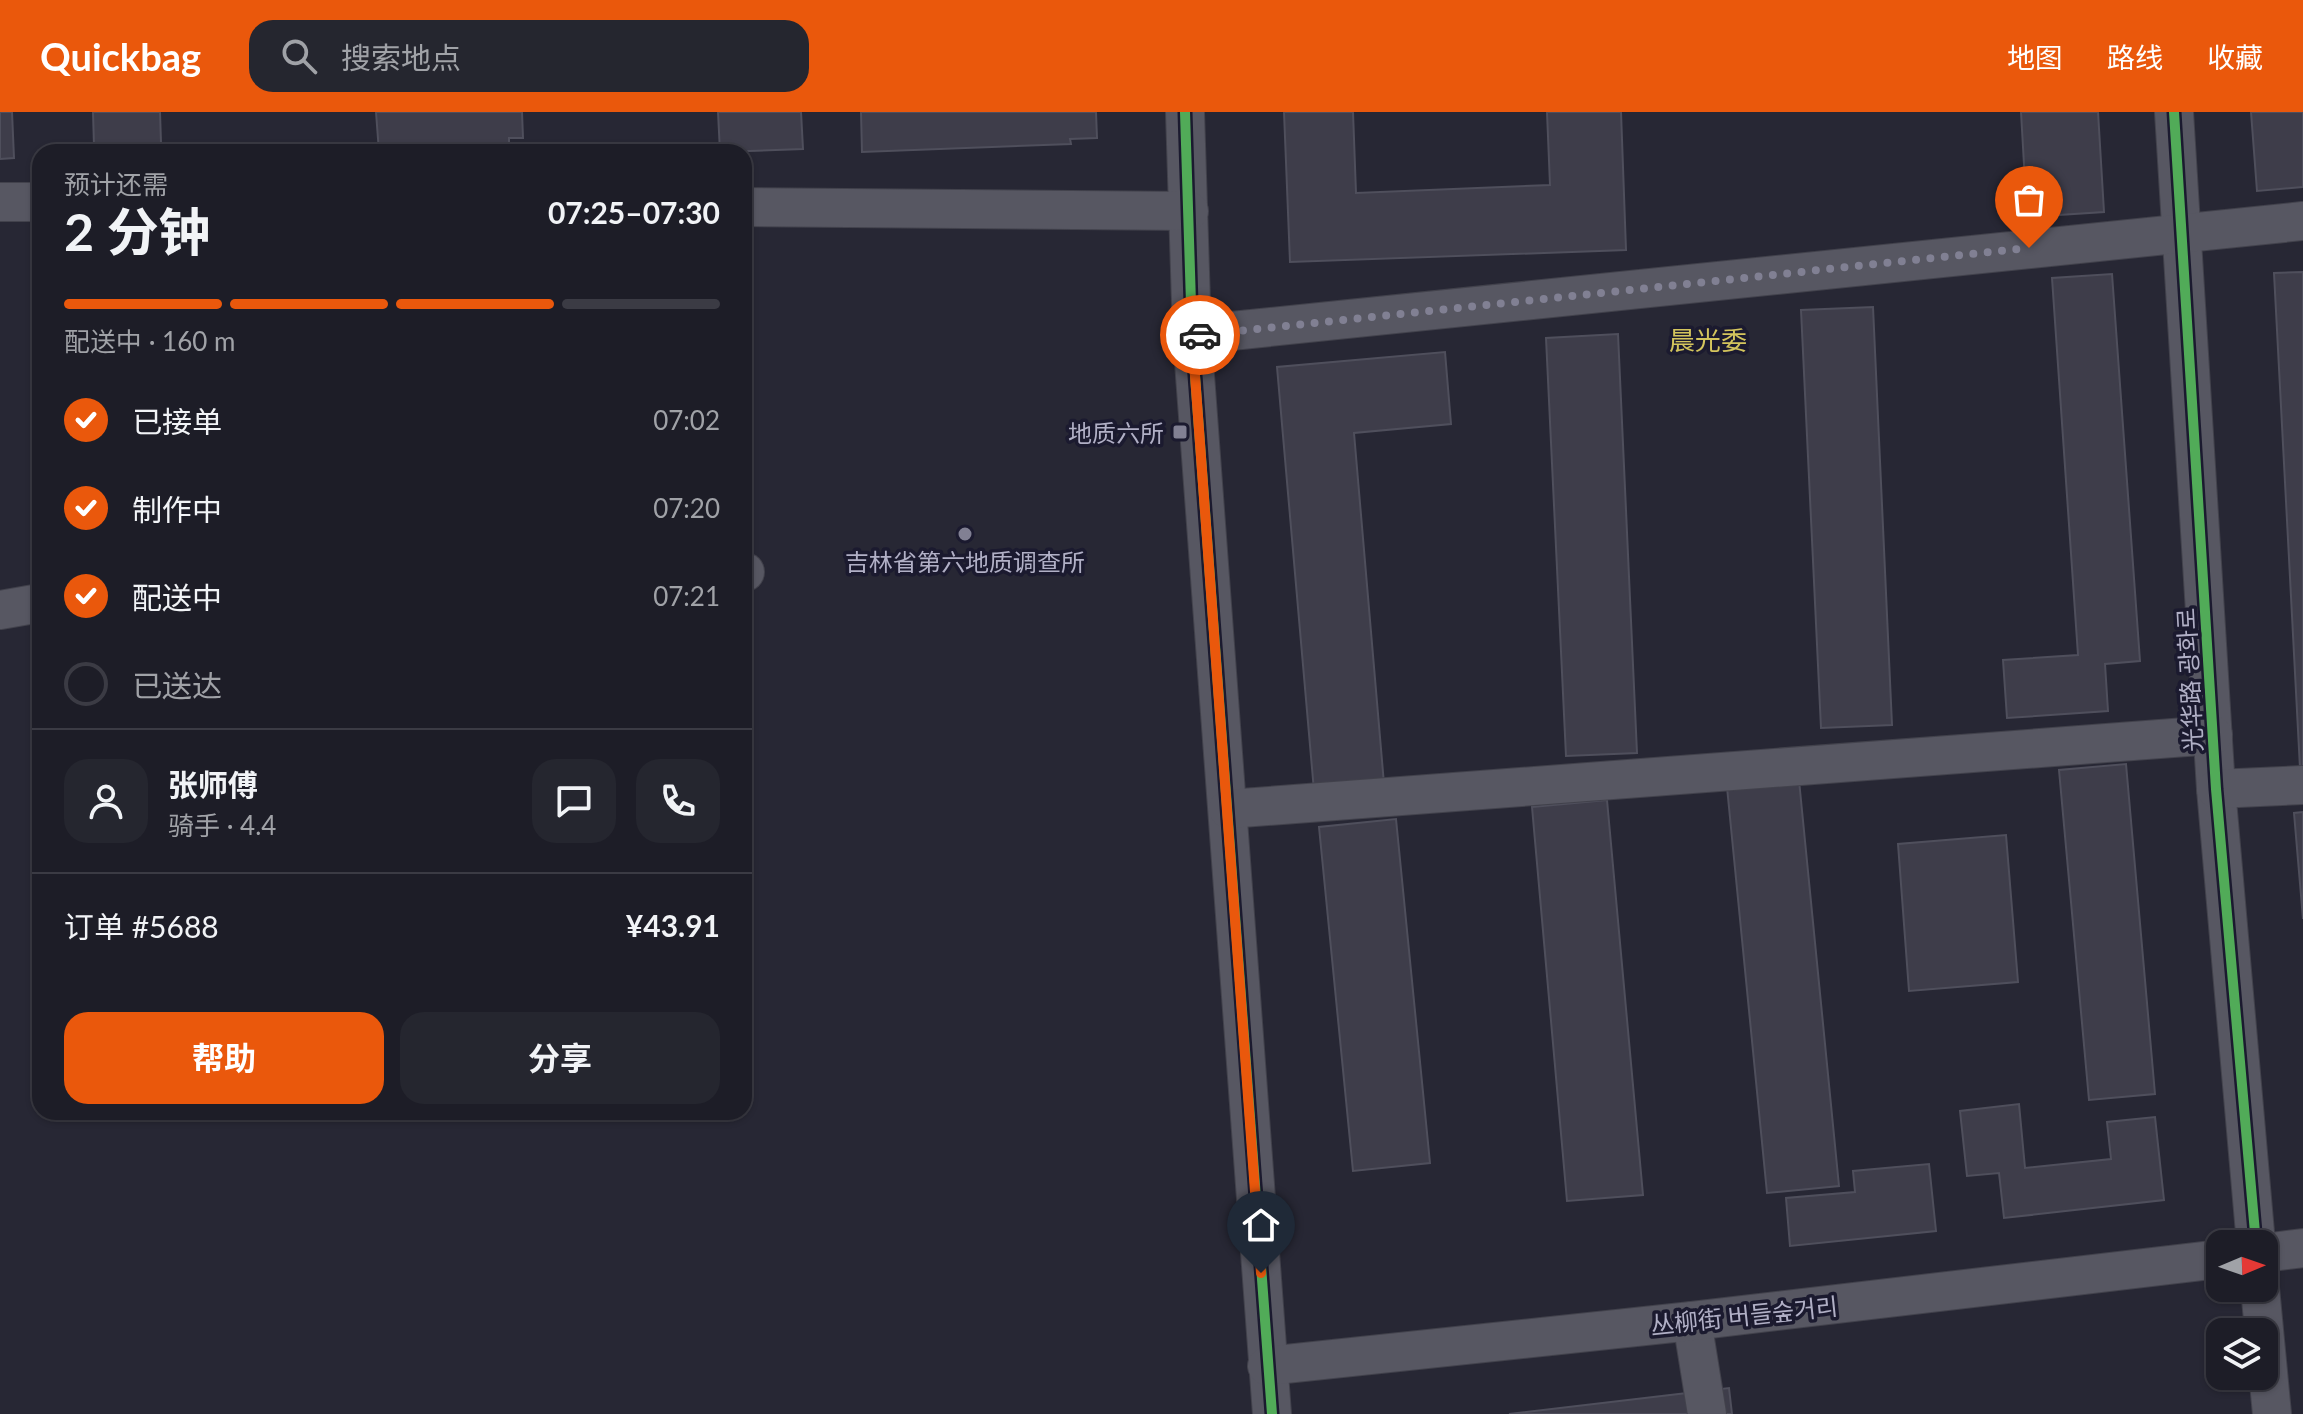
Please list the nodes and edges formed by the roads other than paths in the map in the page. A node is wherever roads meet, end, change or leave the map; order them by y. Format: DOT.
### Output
graph roads {
  1 [pos="1185,112"];
  2 [pos="2174,112"];
  3 [pos="0,202"];
  4 [pos="32,202"];
  5 [pos="752,207"];
  6 [pos="1189,211"];
  7 [pos="2303,221"];
  8 [pos="2183,232"];
  9 [pos="1192,335"];
  10 [pos="32,604"];
  11 [pos="0,610"];
  12 [pos="2213,735"];
  13 [pos="2303,785"];
  14 [pos="2216,789"];
  15 [pos="1228,809"];
  16 [pos="2255,1230"];
  17 [pos="2303,1248"];
  18 [pos="2278,1251"];
  19 [pos="2206,1261"];
  20 [pos="2261,1302"];
  21 [pos="1692,1321"];
  22 [pos="1267,1366"];
  23 [pos="1272,1414"];
  24 [pos="1707,1414"];
  25 [pos="2272,1414"];
  1 -- 6 [label="street"];
  2 -- 8 [label="street, 光华路 광화로"];
  3 -- 4 [label="street"];
  5 -- 6 [label="street"];
  6 -- 9 [label="street"];
  7 -- 8 [label="street"];
  8 -- 9 [label="street"];
  8 -- 12 [label="street, 光华路 광화로"];
  9 -- 15 [label="street"];
  10 -- 11 [label="street"];
  12 -- 14 [label="street, 光华路 광화로"];
  12 -- 15 [label="street"];
  13 -- 14 [label="street"];
  14 -- 16 [label="street, 光华路 광화로"];
  15 -- 22 [label="street"];
  17 -- 18 [label="street"];
  19 -- 21 [label="street, 丛柳街 버들숲거리"];
  20 -- 25 [label="street"];
  21 -- 22 [label="street, 丛柳街 버들숲거리"];
  21 -- 24 [label="street"];
  22 -- 23 [label="street"];
}
